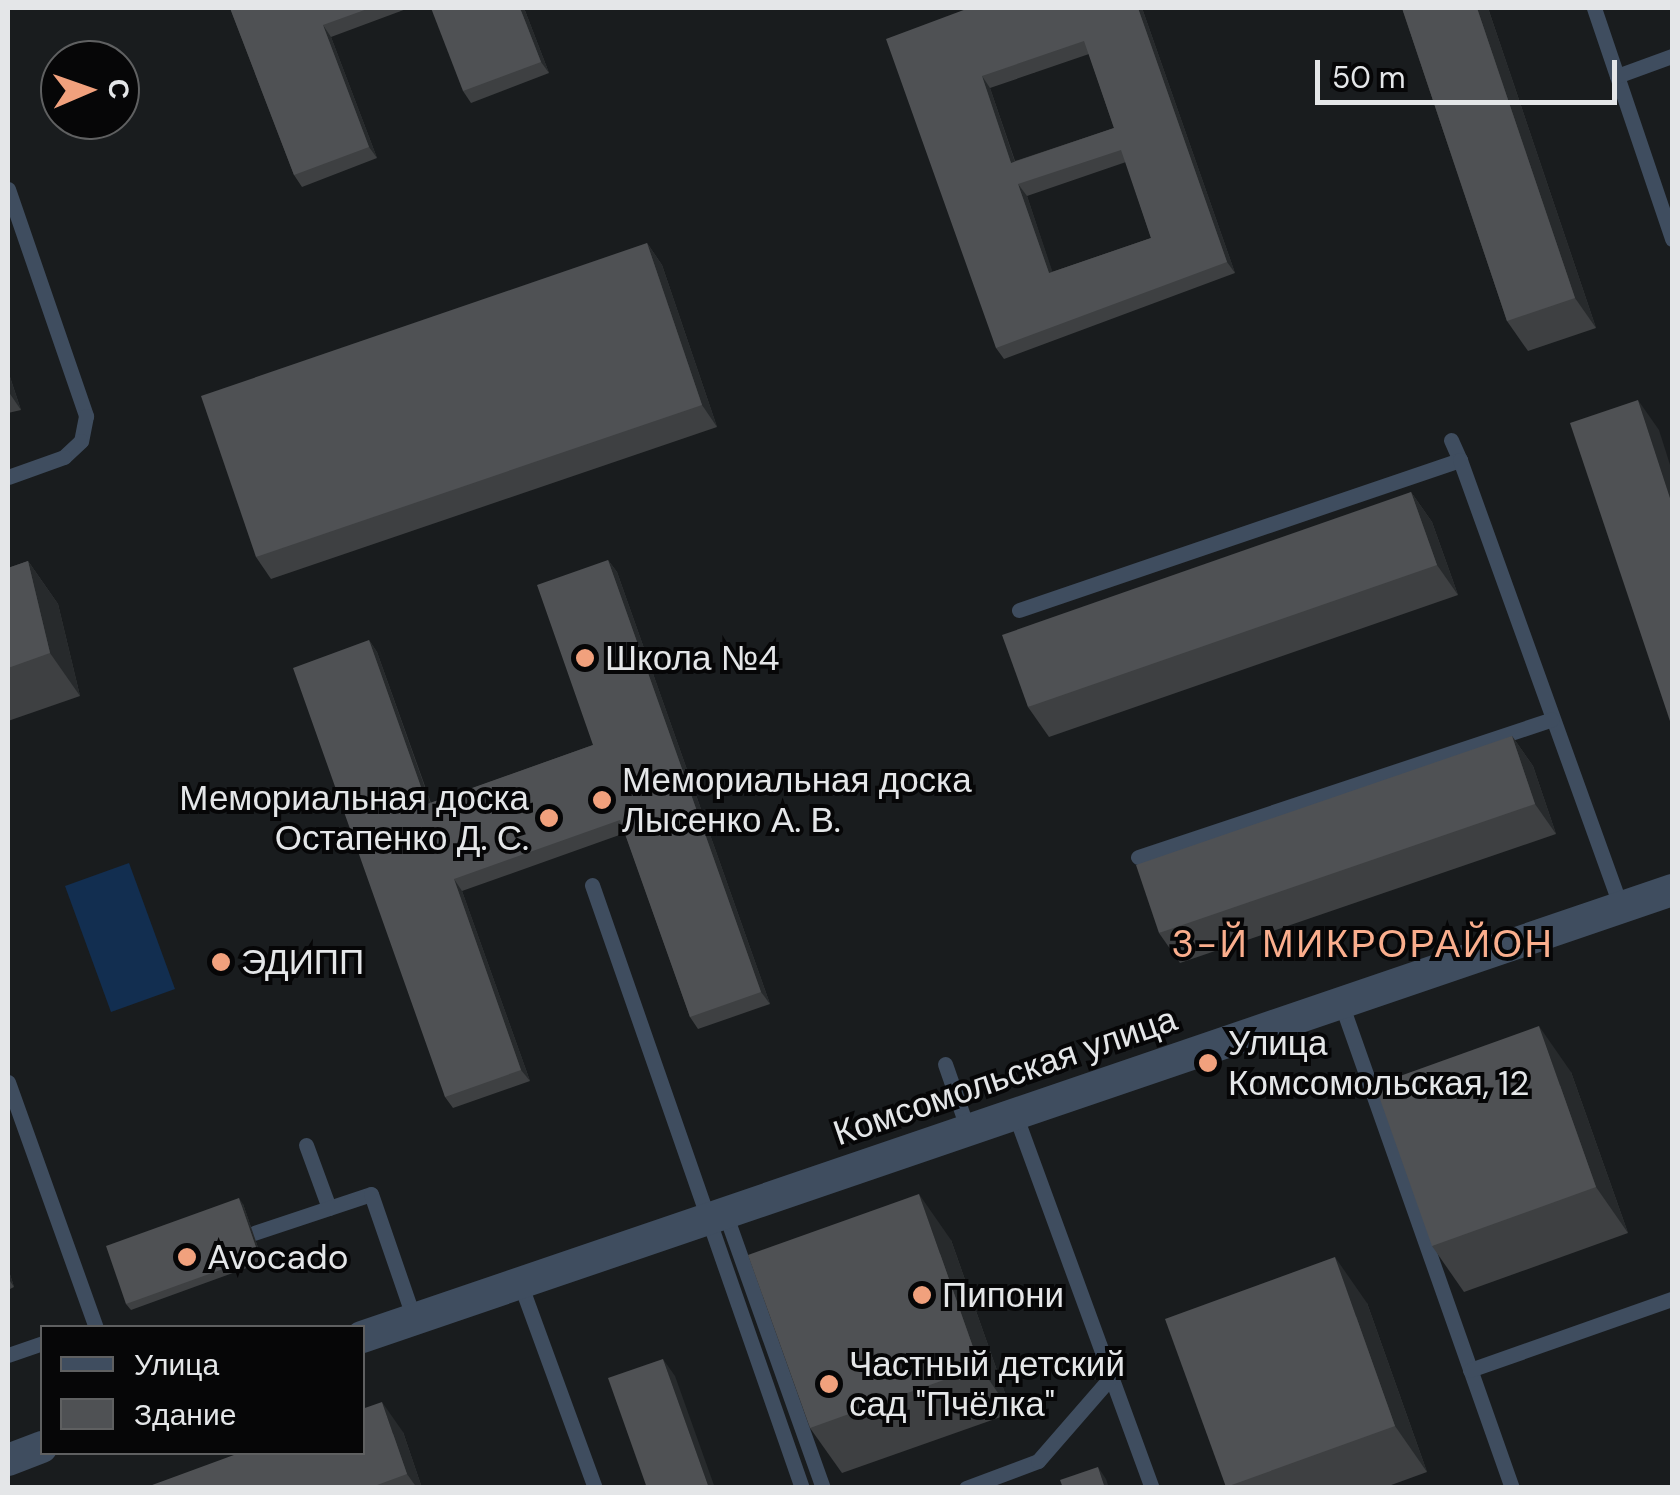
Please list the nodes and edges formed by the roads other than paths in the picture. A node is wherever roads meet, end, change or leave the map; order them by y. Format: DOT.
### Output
graph roads {
  1 [pos="1594,8"];
  2 [pos="1672,56"];
  3 [pos="1617,76"];
  4 [pos="8,189"];
  5 [pos="1672,240"];
  6 [pos="1452,440"];
  7 [pos="1460,460"];
  8 [pos="8,477"];
  9 [pos="1020,610"];
  10 [pos="1552,718"];
  11 [pos="1138,857"];
  12 [pos="592,885"];
  13 [pos="1672,890"];
  14 [pos="1620,908"];
  15 [pos="1341,1003"];
  16 [pos="945,1064"];
  17 [pos="8,1082"];
  18 [pos="1015,1114"];
  19 [pos="968,1130"];
  20 [pos="306,1145"];
  21 [pos="328,1208"];
  22 [pos="716,1216"];
  23 [pos="254,1233"];
  24 [pos="520,1282"];
  25 [pos="1672,1300"];
  26 [pos="414,1319"];
  27 [pos="91,1325"];
  28 [pos="365,1335"];
  29 [pos="40,1344"];
  30 [pos="8,1356"];
  31 [pos="1470,1370"];
  32 [pos="1111,1377"];
  33 [pos="40,1449"];
  34 [pos="13,1469"];
  35 [pos="594,1488"];
  36 [pos="802,1488"];
  37 [pos="823,1488"];
  38 [pos="966,1488"];
  39 [pos="1152,1488"];
  40 [pos="1512,1488"];
  1 -- 3 [label="lane"];
  2 -- 3 [label="lane"];
  3 -- 5 [label="lane"];
  4 -- 8 [label="lane"];
  6 -- 7 [label="lane"];
  7 -- 9 [label="lane"];
  7 -- 10 [label="lane"];
  10 -- 11 [label="lane"];
  10 -- 14 [label="lane"];
  12 -- 22 [label="lane"];
  13 -- 14 [label="street, Комсомольская улица"];
  14 -- 15 [label="street, Комсомольская улица"];
  15 -- 18 [label="street, Комсомольская улица"];
  15 -- 31 [label="lane"];
  16 -- 19 [label="lane"];
  17 -- 27 [label="lane"];
  18 -- 19 [label="street, Комсомольская улица"];
  18 -- 32 [label="lane"];
  19 -- 22 [label="street, Комсомольская улица"];
  20 -- 21 [label="lane"];
  21 -- 23 [label="lane"];
  21 -- 26 [label="lane"];
  22 -- 24 [label="street, Комсомольская улица"];
  22 -- 36 [label="lane"];
  22 -- 37 [label="lane"];
  24 -- 26 [label="street, Комсомольская улица"];
  24 -- 35 [label="lane"];
  25 -- 31 [label="lane"];
  26 -- 28 [label="street, Комсомольская улица"];
  29 -- 30 [label="lane"];
  31 -- 40 [label="lane"];
  32 -- 38 [label="lane"];
  32 -- 39 [label="lane"];
  33 -- 34 [label="street"];
}
